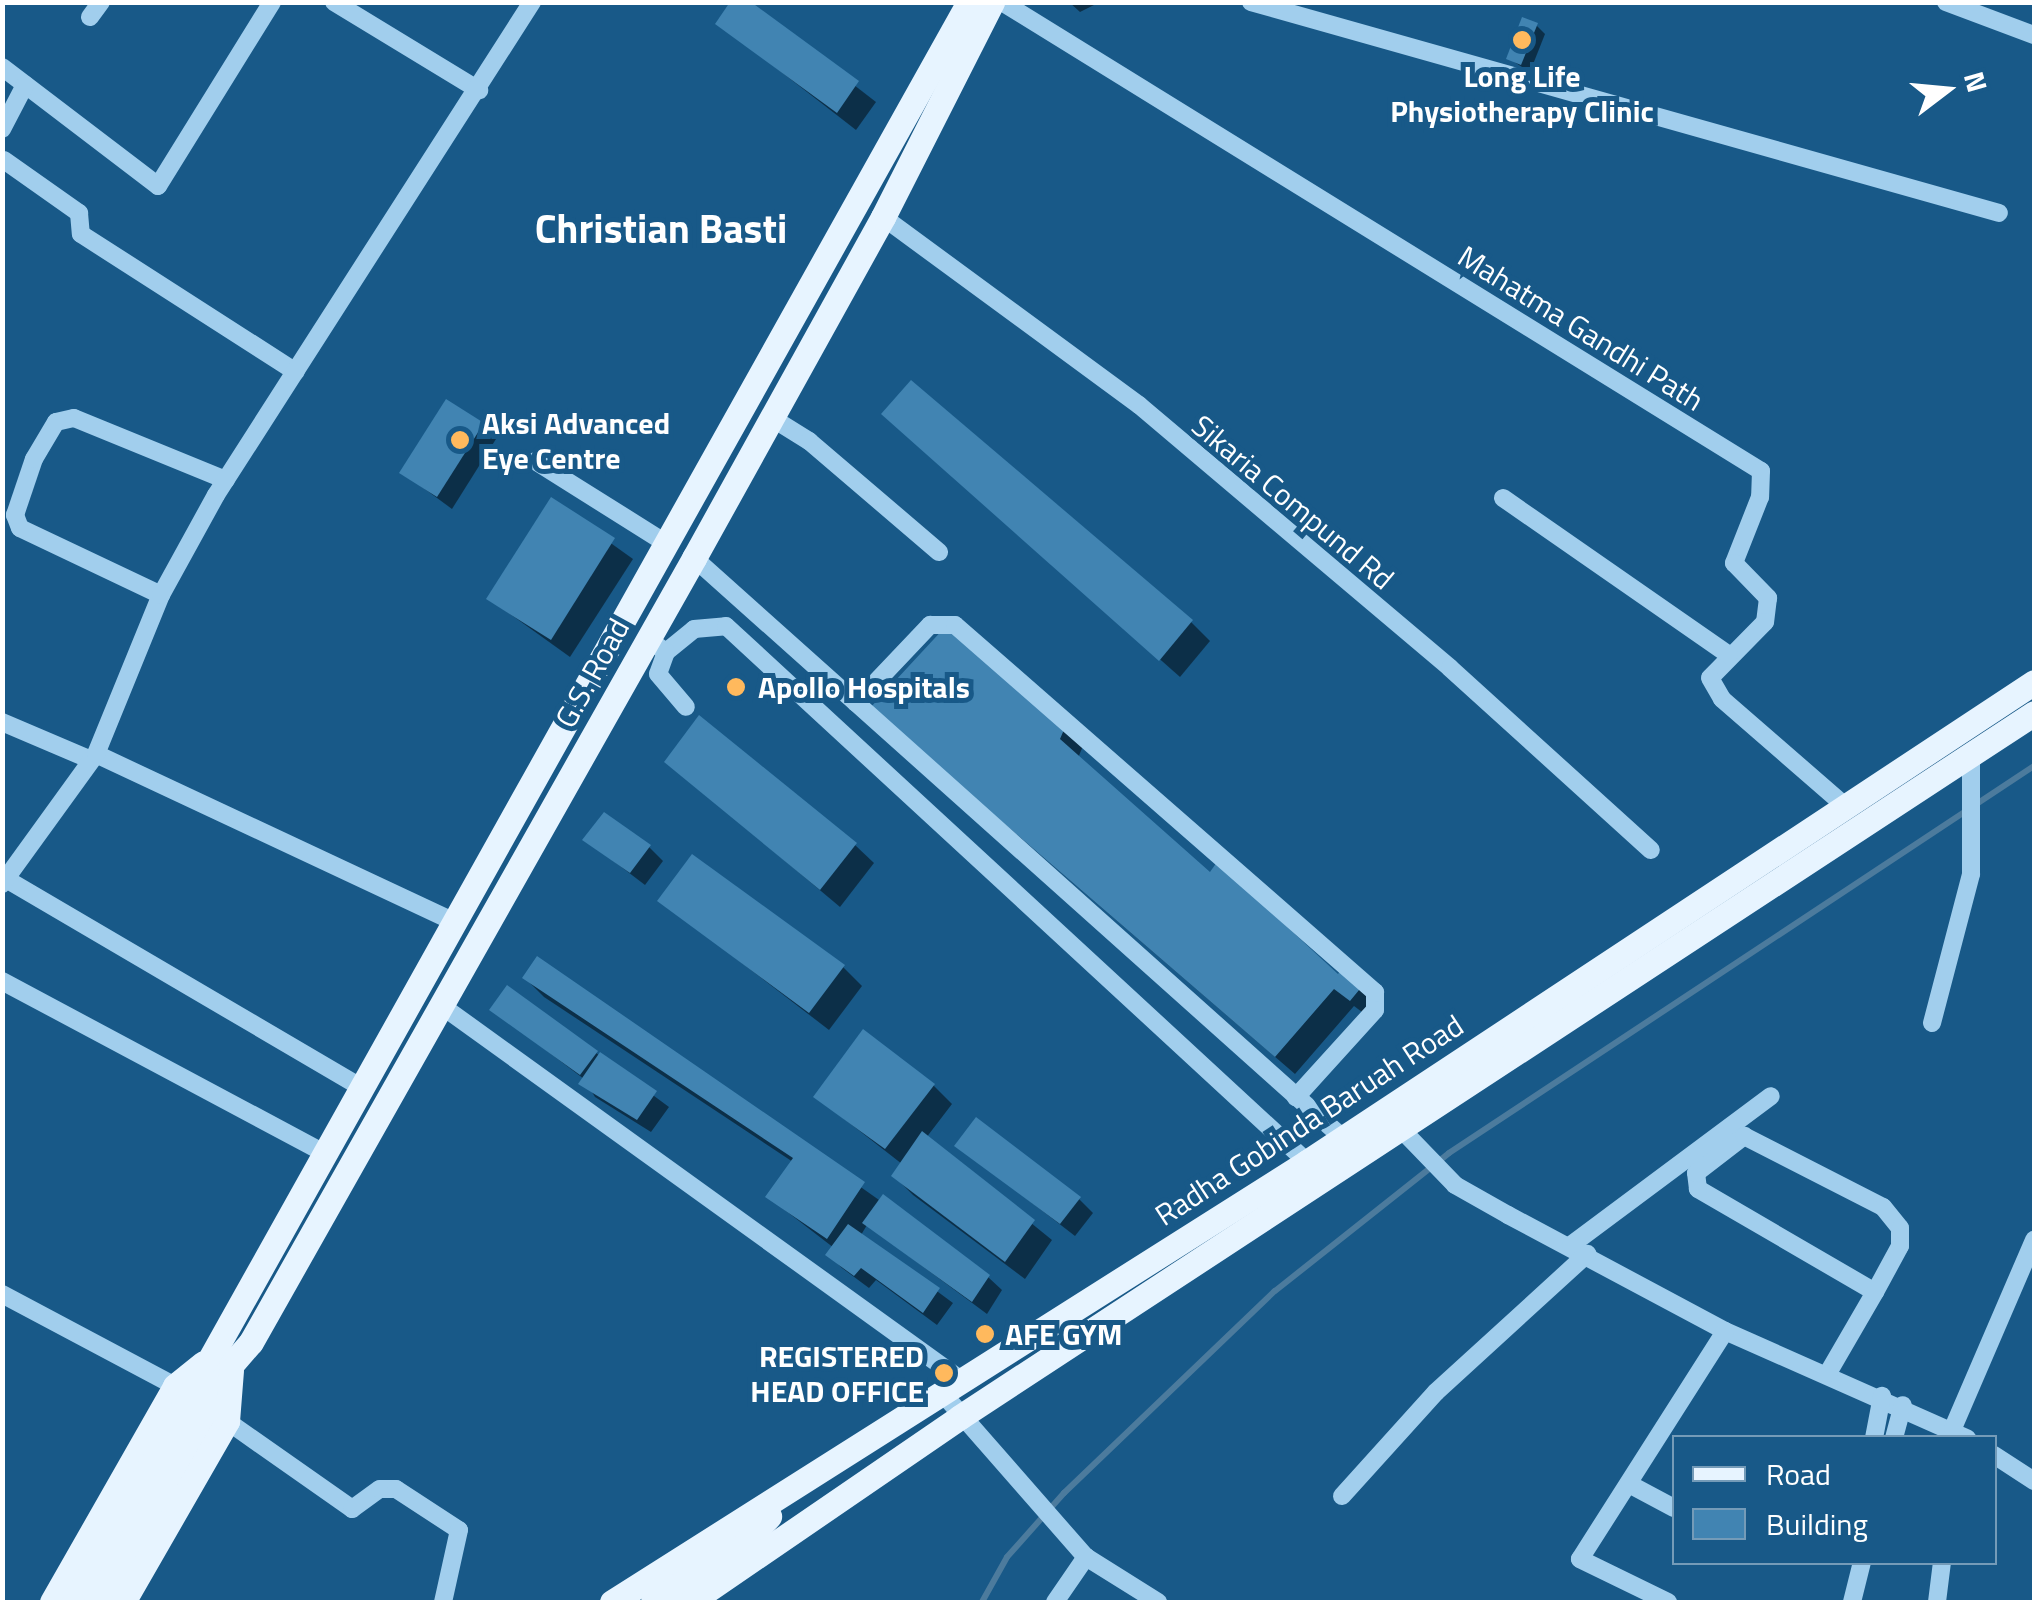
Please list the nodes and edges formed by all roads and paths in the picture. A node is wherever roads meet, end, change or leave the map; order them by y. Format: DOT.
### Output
graph roads {
  1 [pos="272,2"];
  2 [pos="334,2"];
  3 [pos="532,2"];
  4 [pos="968,2"];
  5 [pos="992,2"];
  6 [pos="1002,2"];
  7 [pos="1250,2"];
  8 [pos="1946,2"];
  9 [pos="2034,35"];
  10 [pos="2,67"];
  11 [pos="25,86"];
  12 [pos="479,90"];
  13 [pos="2,129"];
  14 [pos="3,161"];
  15 [pos="1999,213"];
  16 [pos="883,217"];
  17 [pos="296,372"];
  18 [pos="772,418"];
  19 [pos="535,460"];
  20 [pos="226,480"];
  21 [pos="1503,498"];
  22 [pos="664,542"];
  23 [pos="939,552"];
  24 [pos="694,558"];
  25 [pos="161,595"];
  26 [pos="663,638"];
  27 [pos="1729,655"];
  28 [pos="2034,682"];
  29 [pos="856,702"];
  30 [pos="686,707"];
  31 [pos="2034,713"];
  32 [pos="2,722"];
  33 [pos="1971,754"];
  34 [pos="93,756"];
  35 [pos="1844,804"];
  36 [pos="1651,850"];
  37 [pos="10,854"];
  38 [pos="4,882"];
  39 [pos="455,922"];
  40 [pos="2,981"];
  41 [pos="442,1006"];
  42 [pos="1932,1023"];
  43 [pos="361,1087"];
  44 [pos="1771,1096"];
  45 [pos="1296,1097"];
  46 [pos="1400,1129"];
  47 [pos="1343,1138"];
  48 [pos="324,1153"];
  49 [pos="1307,1162"];
  50 [pos="2034,1240"];
  51 [pos="1579,1250"];
  52 [pos="1875,1292"];
  53 [pos="2,1294"];
  54 [pos="1725,1331"];
  55 [pos="224,1359"];
  56 [pos="1828,1373"];
  57 [pos="954,1388"];
  58 [pos="1882,1396"];
  59 [pos="200,1403"];
  60 [pos="1903,1405"];
  61 [pos="960,1416"];
  62 [pos="1960,1433"];
  63 [pos="1875,1435"];
  64 [pos="1895,1435"];
  65 [pos="1997,1457"];
  66 [pos="2034,1481"];
  67 [pos="1629,1484"];
  68 [pos="795,1489"];
  69 [pos="1342,1496"];
  70 [pos="1672,1507"];
  71 [pos="812,1519"];
  72 [pos="739,1545"];
  73 [pos="1086,1557"];
  74 [pos="1850,1565"];
  75 [pos="1861,1565"];
  76 [pos="1942,1565"];
  77 [pos="52,1602"];
  78 [pos="74,1602"];
  79 [pos="96,1602"];
  80 [pos="123,1602"];
  81 [pos="443,1602"];
  82 [pos="612,1602"];
  83 [pos="653,1602"];
  84 [pos="690,1602"];
  85 [pos="1055,1602"];
  86 [pos="1158,1602"];
  87 [pos="1668,1602"];
  88 [pos="1843,1602"];
  89 [pos="1852,1602"];
  90 [pos="1936,1602"];
  1 -- 11 [label="street"];
  2 -- 12 [label="street"];
  3 -- 12 [label="street"];
  4 -- 22 [label="main road, G.S. Road"];
  5 -- 16 [label="main road, G.S. Road"];
  6 -- 27 [label="street, Mahatma Gandhi Path"];
  7 -- 15 [label="street"];
  8 -- 9 [label="street"];
  10 -- 11 [label="street"];
  11 -- 13 [label="street"];
  12 -- 17 [label="street"];
  14 -- 17 [label="street"];
  16 -- 18 [label="main road, G.S. Road"];
  16 -- 36 [label="street, Sikaria Compund Rd"];
  17 -- 20 [label="street"];
  18 -- 23 [label="street"];
  18 -- 24 [label="main road, G.S. Road"];
  19 -- 22 [label="street"];
  20 -- 25 [label="street"];
  20 -- 25 [label="street"];
  21 -- 27 [label="street"];
  22 -- 39 [label="main road, G.S. Road"];
  24 -- 26 [label="main road, G.S. Road"];
  24 -- 29 [label="street"];
  25 -- 34 [label="street"];
  26 -- 30 [label="street"];
  26 -- 41 [label="main road, G.S. Road"];
  26 -- 49 [label="street"];
  27 -- 35 [label="street"];
  28 -- 35 [label="main road, Radha Gobinda Baruah Road"];
  29 -- 45 [label="street"];
  29 -- 45 [label="street"];
  31 -- 33 [label="main road, Radha Gobinda Baruah Road"];
  32 -- 34 [label="street"];
  33 -- 42 [label="street"];
  33 -- 46 [label="main road, Radha Gobinda Baruah Road"];
  34 -- 37 [label="street"];
  34 -- 39 [label="street"];
  35 -- 47 [label="main road, Radha Gobinda Baruah Road"];
  37 -- 38 [label="street"];
  38 -- 43 [label="street"];
  39 -- 43 [label="main road, G.S. Road"];
  40 -- 48 [label="street"];
  41 -- 55 [label="main road, G.S. Road"];
  41 -- 57 [label="street"];
  43 -- 48 [label="main road, G.S. Road"];
  44 -- 51 [label="street"];
  45 -- 47 [label="street"];
  46 -- 51 [label="street"];
  46 -- 61 [label="main road, Radha Gobinda Baruah Road"];
  47 -- 49 [label="main road, Radha Gobinda Baruah Road"];
  48 -- 55 [label="main road, G.S. Road"];
  49 -- 57 [label="main road, Radha Gobinda Baruah Road"];
  50 -- 62 [label="street"];
  51 -- 54 [label="street"];
  51 -- 69 [label="street"];
  52 -- 52 [label="street"];
  52 -- 56 [label="street"];
  53 -- 59 [label="street"];
  54 -- 56 [label="street"];
  54 -- 67 [label="street"];
  55 -- 59 [label="main road"];
  55 -- 59 [label="main road"];
  56 -- 58 [label="street"];
  57 -- 61 [label="street"];
  57 -- 68 [label="main road, Radha Gobinda Baruah Road"];
  58 -- 60 [label="street"];
  58 -- 63 [label="street"];
  59 -- 77 [label="main road"];
  59 -- 78 [label="main road"];
  59 -- 79 [label="main road"];
  59 -- 80 [label="main road"];
  59 -- 81 [label="street"];
  60 -- 62 [label="street"];
  60 -- 64 [label="street"];
  61 -- 71 [label="main road, Radha Gobinda Baruah Road"];
  61 -- 73 [label="street"];
  65 -- 66 [label="street"];
  67 -- 70 [label="street"];
  67 -- 87 [label="street"];
  68 -- 72 [label="main road"];
  68 -- 82 [label="main road, Radha Gobinda Baruah Road"];
  71 -- 72 [label="main road"];
  71 -- 84 [label="main road, Radha Gobinda Baruah Road"];
  72 -- 83 [label="main road"];
  73 -- 85 [label="street"];
  73 -- 86 [label="street"];
  74 -- 88 [label="street"];
  75 -- 89 [label="street"];
  76 -- 90 [label="street"];
}
